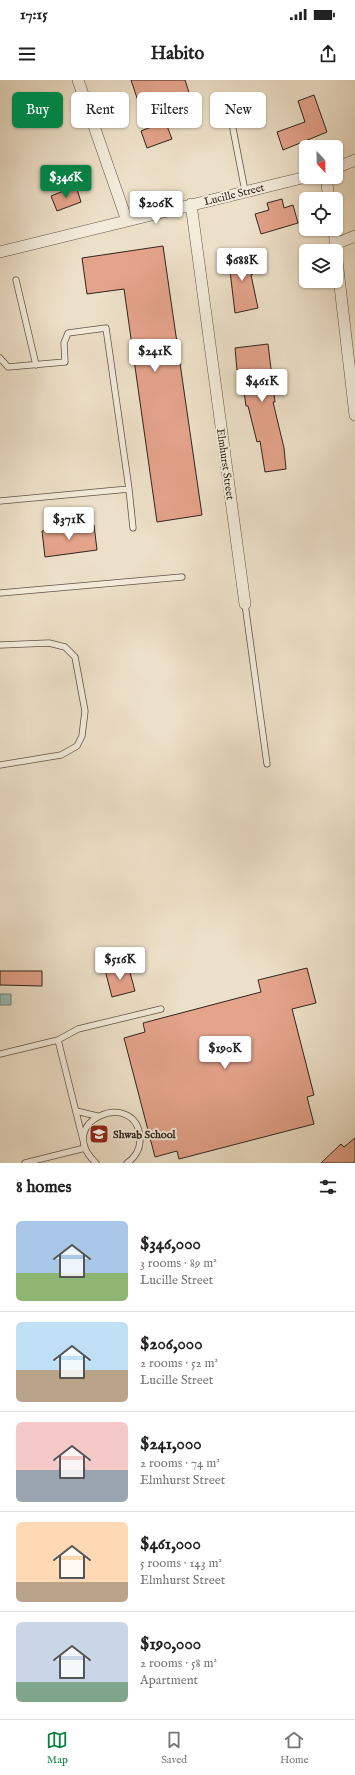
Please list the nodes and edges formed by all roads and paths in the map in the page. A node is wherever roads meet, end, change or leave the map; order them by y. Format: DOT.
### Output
graph roads {
  1 [pos="78,80"];
  2 [pos="233,129"];
  3 [pos="355,160"];
  4 [pos="343,165"];
  5 [pos="299,179"];
  6 [pos="245,191"];
  7 [pos="191,204"];
  8 [pos="127,220"];
  9 [pos="355,236"];
  10 [pos="343,244"];
  11 [pos="0,252"];
  12 [pos="16,280"];
  13 [pos="341,288"];
  14 [pos="351,357"];
  15 [pos="0,358"];
  16 [pos="36,365"];
  17 [pos="355,415"];
  18 [pos="129,489"];
  19 [pos="0,501"];
  20 [pos="133,528"];
  21 [pos="182,578"];
  22 [pos="0,593"];
  23 [pos="246,604"];
  24 [pos="0,645"];
  25 [pos="267,764"];
  26 [pos="0,765"];
  27 [pos="160,1009"];
  28 [pos="58,1040"];
  29 [pos="0,1054"];
  30 [pos="76,1111"];
  31 [pos="97,1116"];
  32 [pos="85,1148"];
  33 [pos="25,1163"];
  34 [pos="96,1163"];
  35 [pos="127,1163"];
  1 -- 8 [label="street"];
  2 -- 6 [label="lane"];
  3 -- 4 [label="street"];
  5 -- 6 [label="street, Lucille Street"];
  6 -- 7 [label="street, Lucille Street"];
  7 -- 8 [label="street, Lucille Street"];
  7 -- 23 [label="street, Elmhurst Street"];
  8 -- 11 [label="street, Lucille Street"];
  9 -- 10 [label="street"];
  12 -- 16 [label="lane"];
  13 -- 14 [label="street"];
  14 -- 17 [label="street"];
  15 -- 16 [label="lane"];
  16 -- 18 [label="lane"];
  18 -- 19 [label="lane"];
  18 -- 20 [label="lane"];
  21 -- 22 [label="lane"];
  23 -- 25 [label="lane"];
  24 -- 26 [label="lane"];
  27 -- 28 [label="lane"];
  28 -- 29 [label="lane"];
  28 -- 30 [label="lane"];
  30 -- 31 [label="lane"];
  30 -- 32 [label="lane"];
  31 -- 32 [label="lane"];
  31 -- 35 [label="lane"];
  32 -- 33 [label="lane"];
  32 -- 34 [label="lane"];
}
